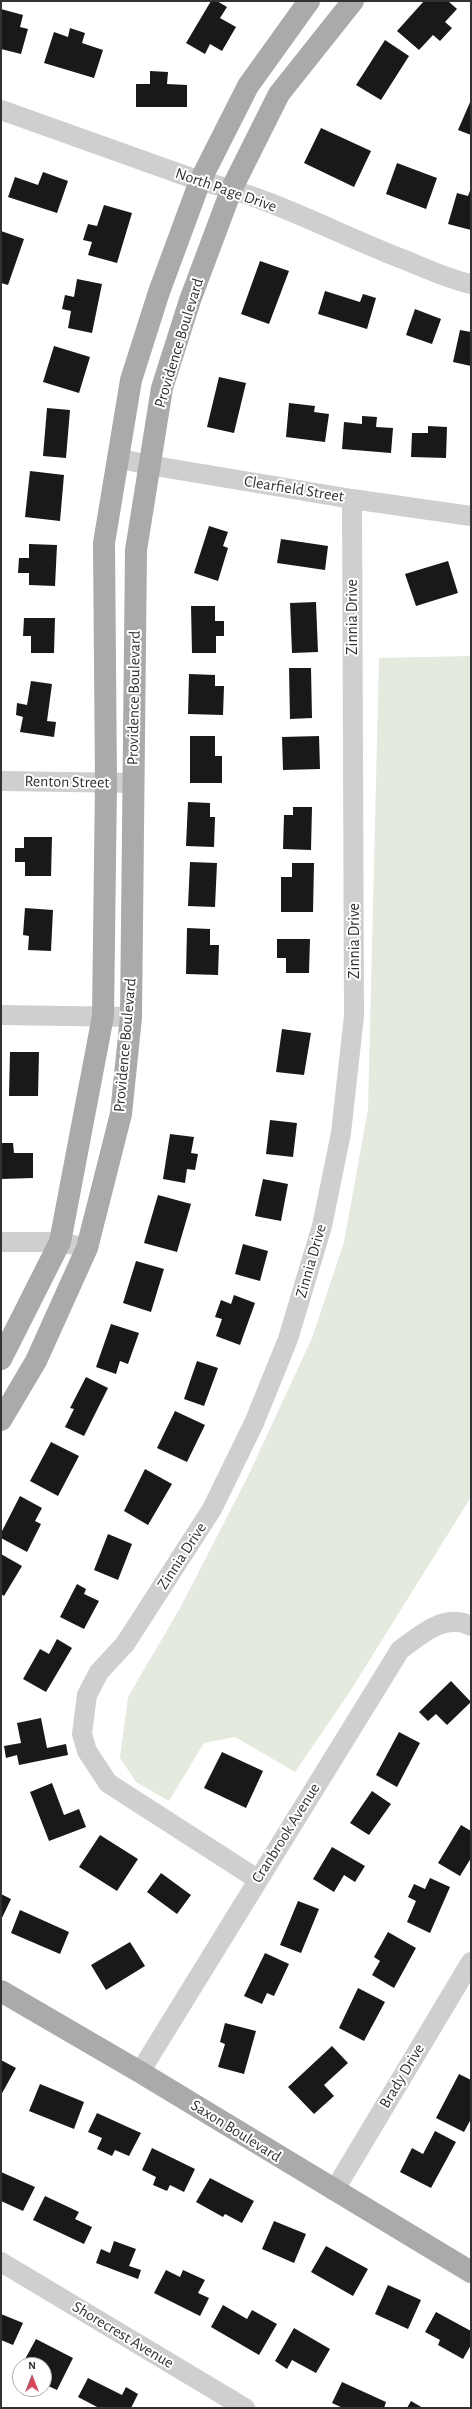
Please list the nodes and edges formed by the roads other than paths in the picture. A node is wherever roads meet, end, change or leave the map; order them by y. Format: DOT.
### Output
graph roads {
  1 [pos="309,1"];
  2 [pos="353,1"];
  3 [pos="1,110"];
  4 [pos="200,180"];
  5 [pos="232,188"];
  6 [pos="471,284"];
  7 [pos="117,458"];
  8 [pos="149,465"];
  9 [pos="352,499"];
  10 [pos="471,516"];
  11 [pos="1,781"];
  12 [pos="106,782"];
  13 [pos="134,783"];
  14 [pos="1,1015"];
  15 [pos="103,1016"];
  16 [pos="131,1017"];
  17 [pos="1,1242"];
  18 [pos="60,1242"];
  19 [pos="87,1248"];
  20 [pos="1,1358"];
  21 [pos="1,1420"];
  22 [pos="464,1623"];
  23 [pos="257,1879"];
  24 [pos="471,1962"];
  25 [pos="1,1991"];
  26 [pos="140,2072"];
  27 [pos="334,2190"];
  28 [pos="1,2262"];
  29 [pos="471,2272"];
  30 [pos="245,2408"];
  1 -- 4 [label="main road, Providence Boulevard"];
  2 -- 5 [label="main road, Providence Boulevard"];
  3 -- 4 [label="street, North Page Drive"];
  4 -- 5 [label="street, North Page Drive"];
  4 -- 7 [label="main road, Providence Boulevard"];
  5 -- 6 [label="street, North Page Drive"];
  5 -- 8 [label="main road, Providence Boulevard"];
  7 -- 8 [label="street, Clearfield Street"];
  7 -- 12 [label="main road, Providence Boulevard"];
  8 -- 9 [label="street, Clearfield Street"];
  8 -- 13 [label="main road, Providence Boulevard"];
  9 -- 10 [label="street, Clearfield Street"];
  9 -- 23 [label="street, Zinnia Drive"];
  11 -- 12 [label="street, Renton Street"];
  12 -- 13 [label="street, Renton Street"];
  12 -- 15 [label="main road, Providence Boulevard"];
  13 -- 16 [label="main road, Providence Boulevard"];
  14 -- 15 [label="street"];
  15 -- 16 [label="street"];
  15 -- 18 [label="main road, Providence Boulevard"];
  16 -- 19 [label="main road, Providence Boulevard"];
  17 -- 18 [label="street"];
  18 -- 19 [label="street"];
  18 -- 20 [label="main road, Providence Boulevard"];
  19 -- 21 [label="main road, Providence Boulevard"];
  22 -- 23 [label="street, Cranbrook Avenue"];
  23 -- 26 [label="street, Cranbrook Avenue"];
  24 -- 27 [label="street, Brady Drive"];
  25 -- 26 [label="main road, Saxon Boulevard"];
  26 -- 27 [label="main road, Saxon Boulevard"];
  27 -- 29 [label="main road, Saxon Boulevard"];
  28 -- 30 [label="street, Shorecrest Avenue"];
}
